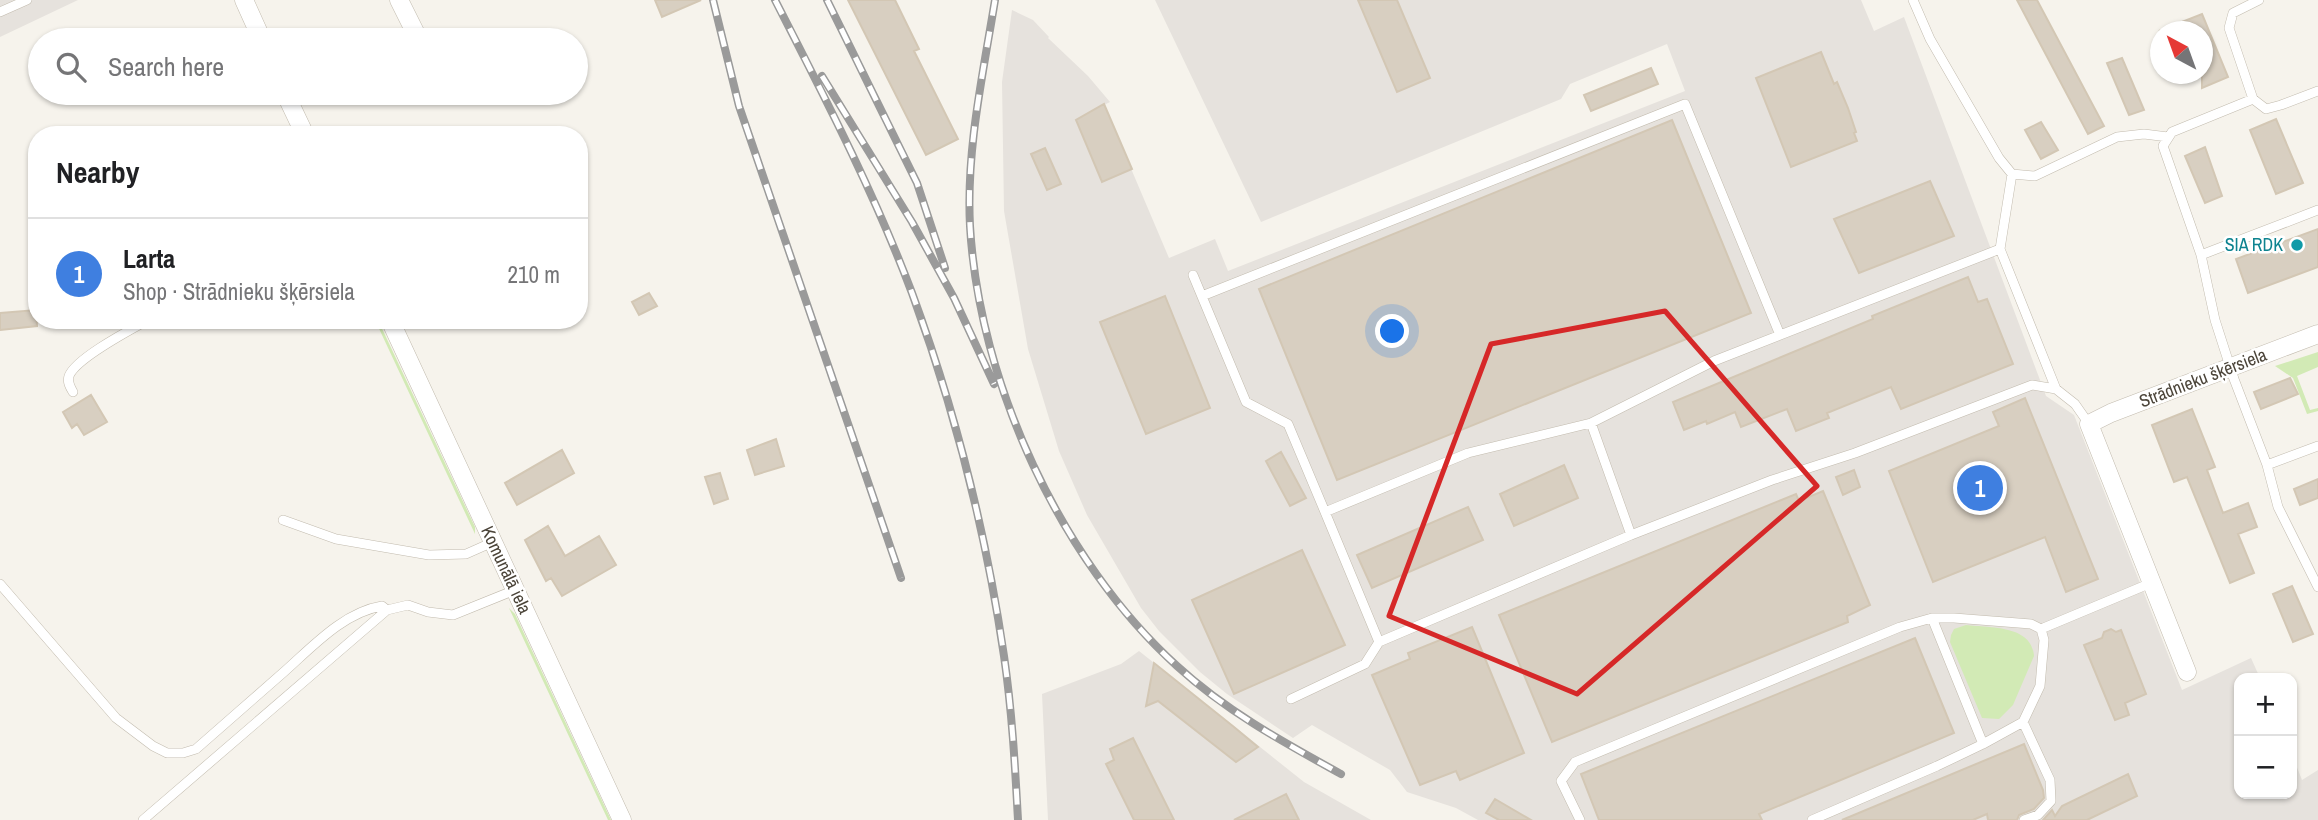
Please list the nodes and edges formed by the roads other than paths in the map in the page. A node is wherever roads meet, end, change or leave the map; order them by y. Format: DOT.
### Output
graph roads {
  1 [pos="27,0"];
  2 [pos="244,0"];
  3 [pos="399,0"];
  4 [pos="1913,0"];
  5 [pos="2259,0"];
  6 [pos="0,12"];
  7 [pos="257,28"];
  8 [pos="413,28"];
  9 [pos="2318,91"];
  10 [pos="2253,99"];
  11 [pos="291,105"];
  12 [pos="301,126"];
  13 [pos="2168,137"];
  14 [pos="2012,174"];
  15 [pos="2318,210"];
  16 [pos="2000,249"];
  17 [pos="2201,255"];
  18 [pos="1193,275"];
  19 [pos="1202,296"];
  20 [pos="133,329"];
  21 [pos="394,329"];
  22 [pos="2318,334"];
  23 [pos="1780,335"];
  24 [pos="2231,368"];
  25 [pos="2056,389"];
  26 [pos="73,392"];
  27 [pos="1591,424"];
  28 [pos="2089,424"];
  29 [pos="2318,446"];
  30 [pos="2267,465"];
  31 [pos="1325,512"];
  32 [pos="283,520"];
  33 [pos="1631,535"];
  34 [pos="493,542"];
  35 [pos="2151,583"];
  36 [pos="0,584"];
  37 [pos="2318,587"];
  38 [pos="515,590"];
  39 [pos="387,610"];
  40 [pos="1932,618"];
  41 [pos="2041,629"];
  42 [pos="1379,642"];
  43 [pos="2187,672"];
  44 [pos="1291,699"];
  45 [pos="2023,722"];
  46 [pos="1983,744"];
  47 [pos="144,820"];
  48 [pos="622,820"];
  49 [pos="1580,820"];
  50 [pos="1812,820"];
  51 [pos="2024,820"];
  1 -- 6 [label="lane"];
  2 -- 7 [label="street"];
  3 -- 8 [label="street"];
  4 -- 14 [label="lane"];
  5 -- 10 [label="lane"];
  9 -- 10 [label="lane"];
  10 -- 13 [label="lane"];
  11 -- 12 [label="street"];
  13 -- 14 [label="lane"];
  13 -- 17 [label="lane"];
  14 -- 16 [label="lane"];
  15 -- 17 [label="lane"];
  16 -- 23 [label="lane"];
  16 -- 25 [label="lane"];
  17 -- 24 [label="lane"];
  18 -- 19 [label="lane"];
  19 -- 23 [label="lane"];
  19 -- 31 [label="lane"];
  20 -- 26 [label="lane"];
  21 -- 34 [label="street, Komunālā iela"];
  22 -- 24 [label="street, Strādnieku šķērsiela"];
  23 -- 27 [label="lane"];
  24 -- 28 [label="street, Strādnieku šķērsiela"];
  24 -- 30 [label="lane"];
  25 -- 28 [label="lane"];
  25 -- 33 [label="lane"];
  27 -- 31 [label="lane"];
  27 -- 33 [label="lane"];
  28 -- 35 [label="street"];
  29 -- 30 [label="lane"];
  30 -- 37 [label="lane"];
  31 -- 42 [label="lane"];
  32 -- 34 [label="lane"];
  33 -- 42 [label="lane"];
  34 -- 38 [label="street, Komunālā iela"];
  35 -- 41 [label="lane"];
  35 -- 43 [label="street"];
  36 -- 39 [label="lane"];
  38 -- 39 [label="lane"];
  38 -- 48 [label="street, Komunālā iela"];
  39 -- 47 [label="lane"];
  40 -- 41 [label="lane"];
  40 -- 46 [label="lane"];
  40 -- 49 [label="lane"];
  41 -- 45 [label="lane"];
  42 -- 44 [label="lane"];
  45 -- 46 [label="lane"];
  45 -- 51 [label="lane"];
  46 -- 50 [label="lane"];
}
